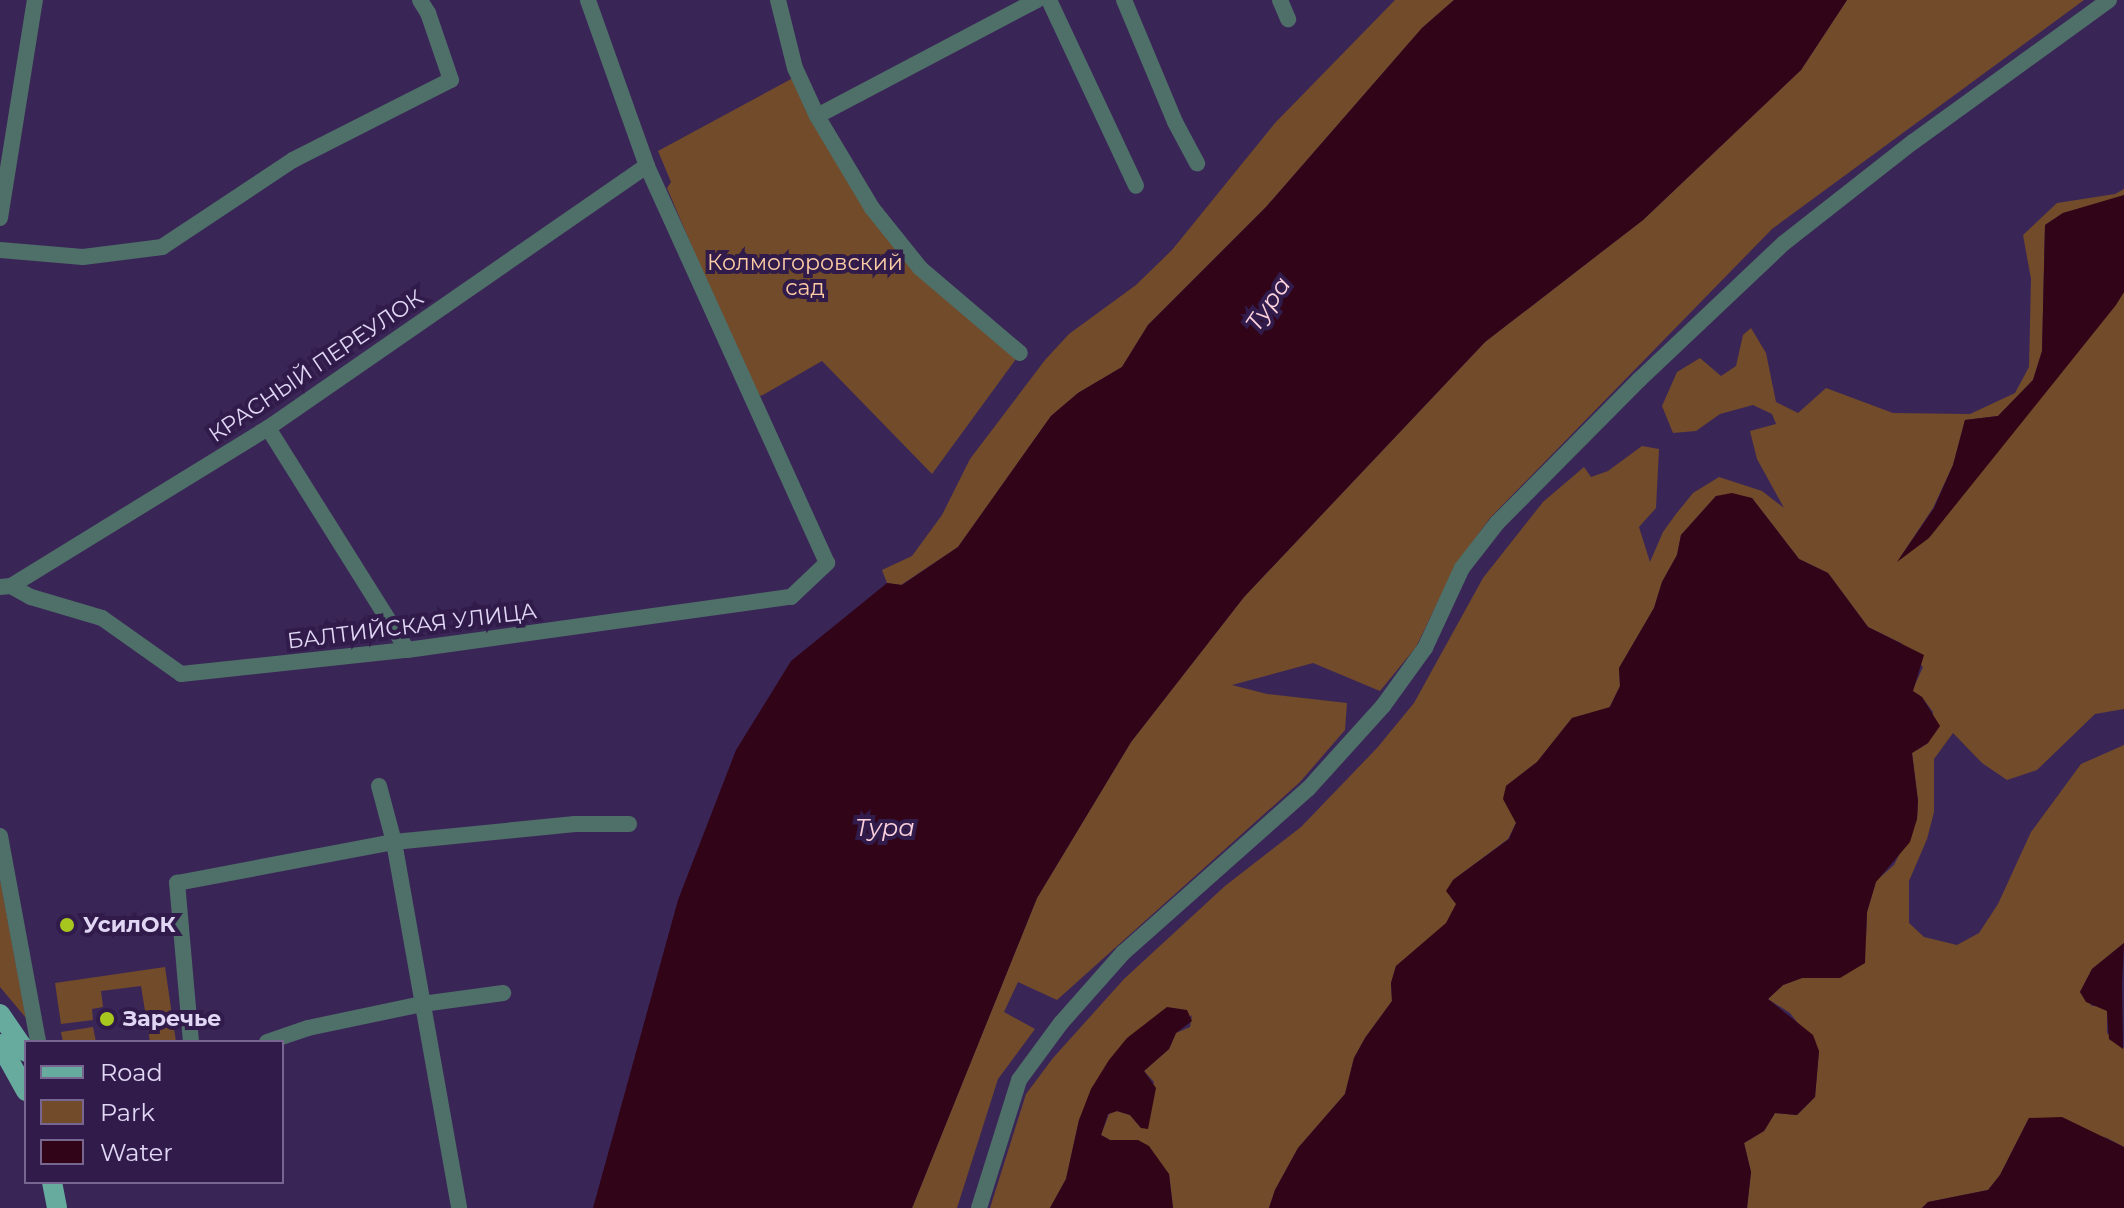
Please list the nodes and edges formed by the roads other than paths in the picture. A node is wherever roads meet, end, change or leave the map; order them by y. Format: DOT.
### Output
graph roads {
  1 [pos="35,0"];
  2 [pos="420,0"];
  3 [pos="588,0"];
  4 [pos="778,0"];
  5 [pos="1037,0"];
  6 [pos="1049,0"];
  7 [pos="1124,0"];
  8 [pos="1280,0"];
  9 [pos="2109,0"];
  10 [pos="1288,19"];
  11 [pos="817,116"];
  12 [pos="1197,163"];
  13 [pos="647,166"];
  14 [pos="1136,186"];
  15 [pos="0,218"];
  16 [pos="0,250"];
  17 [pos="1020,353"];
  18 [pos="268,428"];
  19 [pos="6,587"];
  20 [pos="407,650"];
  21 [pos="379,786"];
  22 [pos="629,824"];
  23 [pos="0,836"];
  24 [pos="394,842"];
  25 [pos="503,993"];
  26 [pos="422,1004"];
  27 [pos="0,1014"];
  28 [pos="38,1040"];
  29 [pos="191,1040"];
  30 [pos="273,1040"];
  31 [pos="0,1044"];
  32 [pos="24,1049"];
  33 [pos="24,1087"];
  34 [pos="52,1184"];
  35 [pos="57,1208"];
  36 [pos="459,1208"];
  37 [pos="979,1208"];
  1 -- 15 [label="street"];
  2 -- 16 [label="street"];
  3 -- 13 [label="street"];
  4 -- 11 [label="street"];
  5 -- 11 [label="street"];
  6 -- 14 [label="street"];
  7 -- 12 [label="street"];
  8 -- 10 [label="street"];
  9 -- 37 [label="street"];
  11 -- 17 [label="street"];
  13 -- 18 [label="street, КРАСНЫЙ ПЕРЕУЛОК"];
  13 -- 20 [label="street, БАЛТИЙСКАЯ УЛИЦА"];
  18 -- 19 [label="street, КРАСНЫЙ ПЕРЕУЛОК"];
  18 -- 20 [label="street"];
  19 -- 20 [label="street, БАЛТИЙСКАЯ УЛИЦА"];
  21 -- 24 [label="street"];
  22 -- 24 [label="street"];
  23 -- 28 [label="street"];
  24 -- 26 [label="street"];
  24 -- 29 [label="street"];
  25 -- 26 [label="street"];
  26 -- 30 [label="street"];
  26 -- 36 [label="street"];
  27 -- 32 [label="main road"];
  31 -- 33 [label="main road"];
  34 -- 35 [label="main road"];
}
